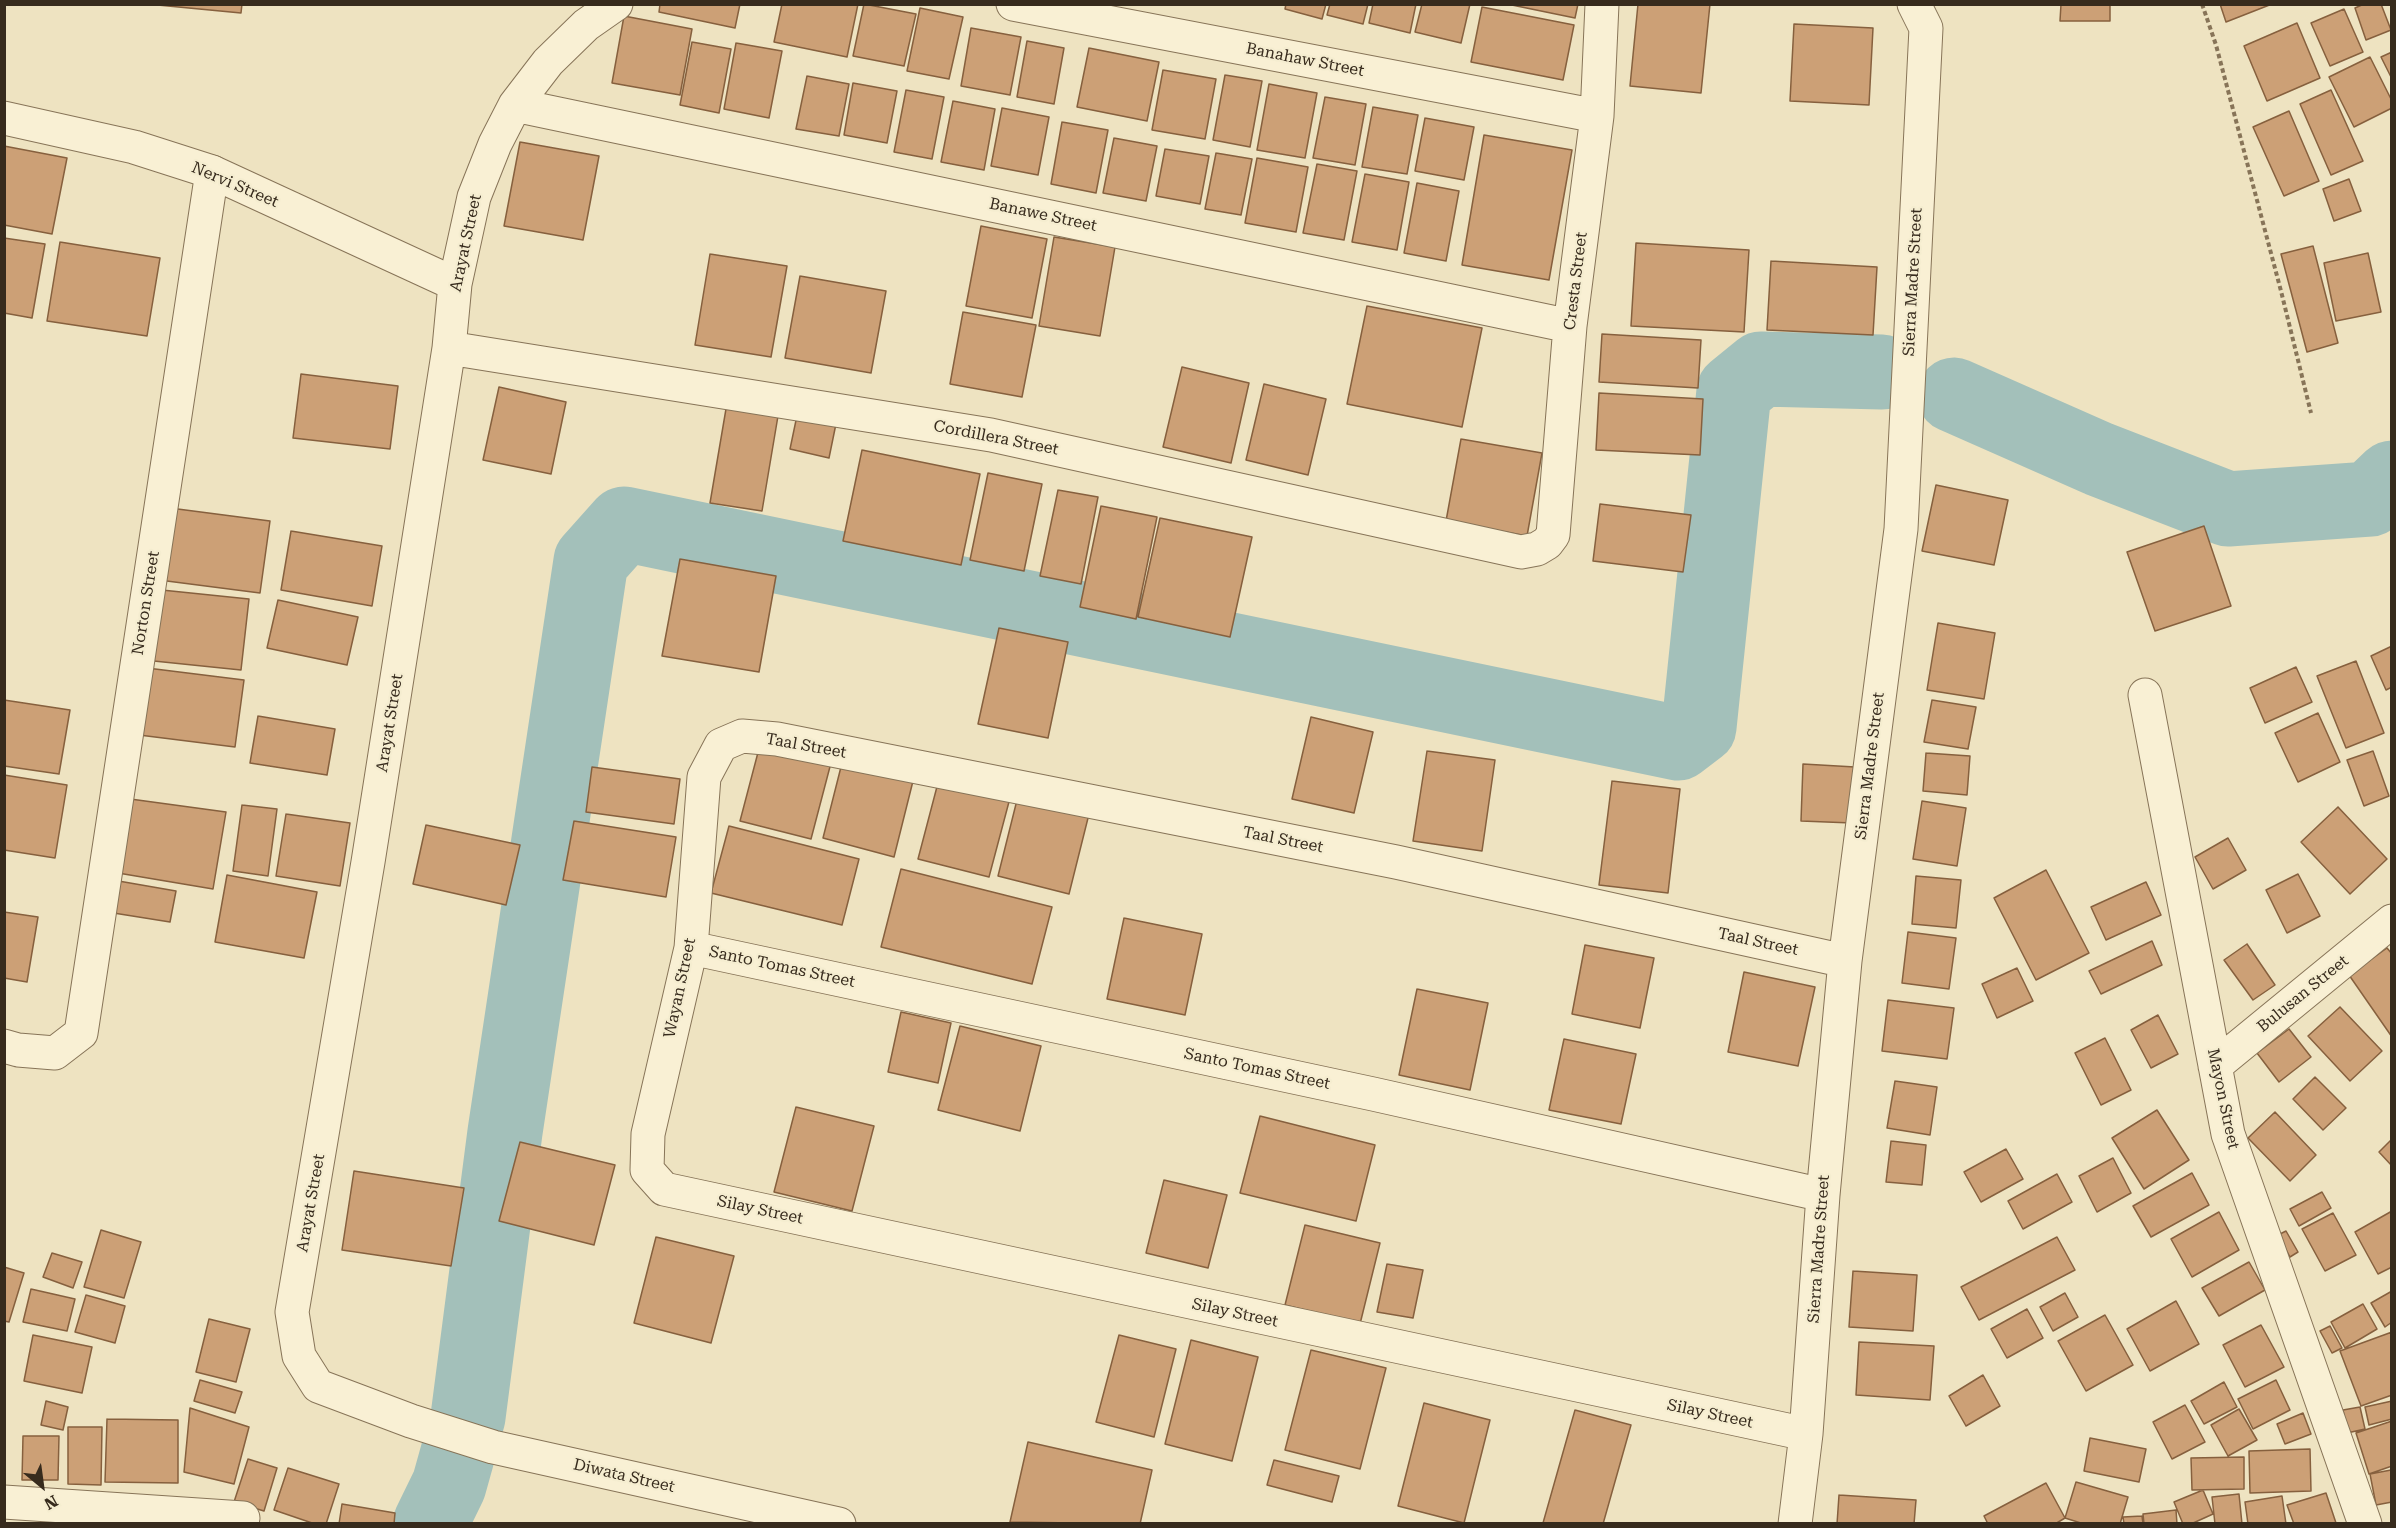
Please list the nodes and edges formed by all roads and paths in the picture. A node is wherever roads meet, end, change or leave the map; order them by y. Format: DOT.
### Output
graph roads {
  1 [pos="616,4"];
  2 [pos="1013,4"];
  3 [pos="1602,4"];
  4 [pos="2202,4"];
  5 [pos="1916,6"];
  6 [pos="515,105"];
  7 [pos="1597,116"];
  8 [pos="4,118"];
  9 [pos="212,172"];
  10 [pos="455,284"];
  11 [pos="1570,326"];
  12 [pos="449,348"];
  13 [pos="2311,412"];
  14 [pos="1537,549"];
  15 [pos="2145,695"];
  16 [pos="721,745"];
  17 [pos="2391,921"];
  18 [pos="691,948"];
  19 [pos="1845,961"];
  20 [pos="4,1046"];
  21 [pos="2215,1066"];
  22 [pos="664,1190"];
  23 [pos="1823,1195"];
  24 [pos="411,1421"];
  25 [pos="1806,1434"];
  26 [pos="12,1509"];
  27 [pos="758,1515"];
  28 [pos="243,1518"];
  29 [pos="839,1524"];
  30 [pos="1796,1524"];
  31 [pos="2365,1524"];
  1 -- 6 [label="street, Arayat Street"];
  2 -- 7 [label="street, Banahaw Street"];
  3 -- 7 [label="street, Cresta Street"];
  4 -- 13 [label="path"];
  5 -- 19 [label="street, Sierra Madre Street"];
  6 -- 10 [label="street, Arayat Street"];
  6 -- 11 [label="street, Banawe Street"];
  7 -- 11 [label="street, Cresta Street"];
  8 -- 9 [label="street, Nervi Street"];
  9 -- 10 [label="street, Nervi Street"];
  9 -- 20 [label="street, Norton Street"];
  10 -- 12 [label="street, Arayat Street"];
  11 -- 14 [label="street, Cresta Street"];
  12 -- 14 [label="street, Cordillera Street"];
  12 -- 24 [label="street, Arayat Street"];
  15 -- 21 [label="street, Mayon Street"];
  16 -- 18 [label="street, Wayan Street"];
  16 -- 19 [label="street, Taal Street"];
  17 -- 21 [label="street, Bulusan Street"];
  18 -- 22 [label="street, Wayan Street"];
  18 -- 23 [label="street, Santo Tomas Street"];
  19 -- 23 [label="street, Sierra Madre Street"];
  21 -- 31 [label="street, Mayon Street"];
  22 -- 25 [label="street, Silay Street"];
  23 -- 25 [label="street, Sierra Madre Street"];
  24 -- 27 [label="street, Diwata Street"];
  25 -- 30 [label="street, Sierra Madre Street"];
  26 -- 28 [label="street"];
  27 -- 29 [label="street, Diwata Street"];
}
